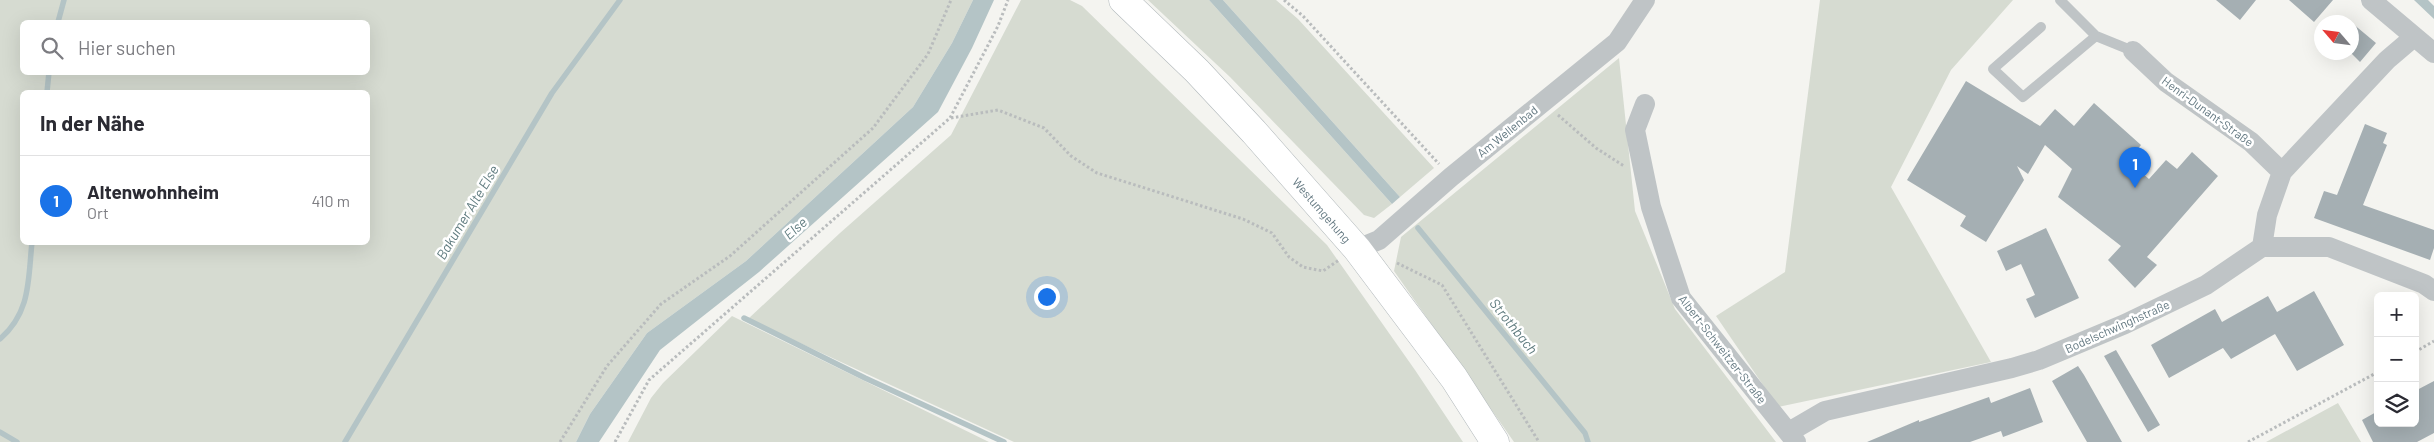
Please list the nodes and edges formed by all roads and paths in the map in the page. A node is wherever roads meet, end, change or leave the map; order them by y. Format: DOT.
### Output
graph roads {
  1 [pos="951,0"];
  2 [pos="1008,0"];
  3 [pos="1123,0"];
  4 [pos="1284,0"];
  5 [pos="1645,0"];
  6 [pos="2060,0"];
  7 [pos="2370,0"];
  8 [pos="2041,27"];
  9 [pos="2096,36"];
  10 [pos="2414,37"];
  11 [pos="2133,51"];
  12 [pos="2434,53"];
  13 [pos="1544,102"];
  14 [pos="1645,104"];
  15 [pos="950,118"];
  16 [pos="2282,172"];
  17 [pos="1451,177"];
  18 [pos="1646,181"];
  19 [pos="1368,245"];
  20 [pos="2262,247"];
  21 [pos="2434,290"];
  22 [pos="2434,341"];
  23 [pos="2419,350"];
  24 [pos="2374,374"];
  25 [pos="1793,437"];
  26 [pos="560,442"];
  27 [pos="615,442"];
  28 [pos="1495,442"];
  29 [pos="1539,442"];
  30 [pos="2248,442"];
  1 -- 26 [label="path"];
  2 -- 15 [label="path"];
  3 -- 19 [label="main road, Westumgehung"];
  4 -- 17 [label="path"];
  5 -- 13 [label="street, Am Wellenbad"];
  6 -- 9 [label="lane"];
  7 -- 10 [label="street"];
  8 -- 9 [label="lane"];
  9 -- 11 [label="lane"];
  10 -- 12 [label="street"];
  10 -- 16 [label="street"];
  11 -- 16 [label="street, Henri-Dunant-Straße"];
  13 -- 17 [label="street, Am Wellenbad"];
  13 -- 18 [label="path"];
  14 -- 18 [label="street, Albert-Schweitzer-Straße"];
  15 -- 19 [label="path"];
  15 -- 27 [label="path"];
  16 -- 20 [label="street"];
  17 -- 19 [label="street, Am Wellenbad"];
  18 -- 25 [label="street, Albert-Schweitzer-Straße"];
  19 -- 28 [label="main road, Westumgehung"];
  19 -- 29 [label="path"];
  20 -- 21 [label="street"];
  20 -- 25 [label="street, Bodelschwinghstraße"];
  22 -- 23 [label="path"];
  24 -- 30 [label="path"];
}
